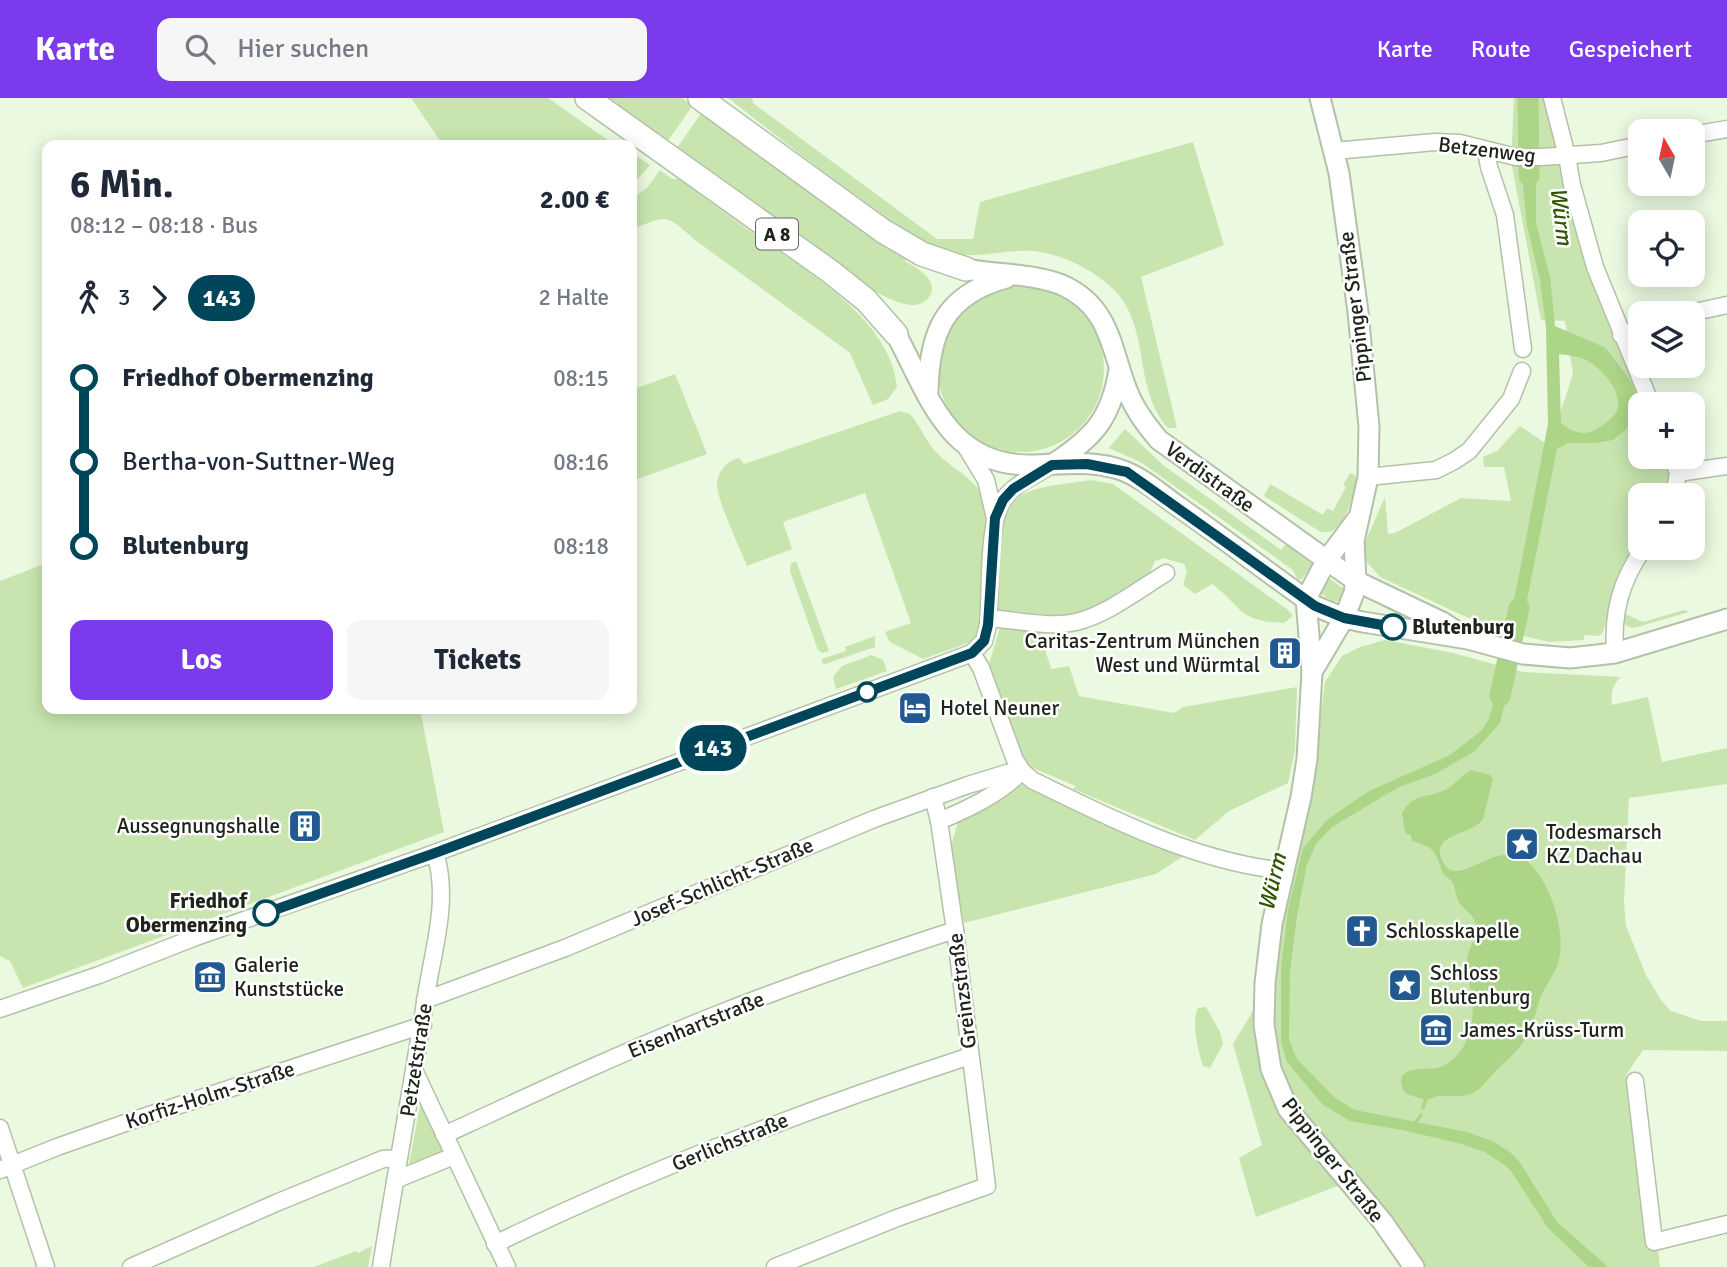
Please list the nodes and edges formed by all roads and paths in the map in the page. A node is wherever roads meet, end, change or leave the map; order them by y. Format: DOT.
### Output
graph roads {
  1 [pos="587,98"];
  2 [pos="700,98"];
  3 [pos="1320,98"];
  4 [pos="1552,98"];
  5 [pos="1727,129"];
  6 [pos="1705,133"];
  7 [pos="1628,147"];
  8 [pos="1334,151"];
  9 [pos="1486,151"];
  10 [pos="1567,156"];
  11 [pos="967,269"];
  12 [pos="1013,276"];
  13 [pos="1727,305"];
  14 [pos="1705,310"];
  15 [pos="1628,333"];
  16 [pos="896,334"];
  17 [pos="1621,335"];
  18 [pos="1522,349"];
  19 [pos="1119,366"];
  20 [pos="1522,371"];
  21 [pos="1646,392"];
  22 [pos="928,393"];
  23 [pos="966,447"];
  24 [pos="1052,465"];
  25 [pos="1727,466"];
  26 [pos="1676,469"];
  27 [pos="1678,473"];
  28 [pos="1368,477"];
  29 [pos="1676,483"];
  30 [pos="995,518"];
  31 [pos="1358,518"];
  32 [pos="1635,560"];
  33 [pos="1326,561"];
  34 [pos="1166,573"];
  35 [pos="1356,581"];
  36 [pos="1306,599"];
  37 [pos="989,618"];
  38 [pos="1344,618"];
  39 [pos="1727,619"];
  40 [pos="1468,639"];
  41 [pos="972,653"];
  42 [pos="1615,653"];
  43 [pos="1312,672"];
  44 [pos="1022,771"];
  45 [pos="933,797"];
  46 [pos="939,821"];
  47 [pos="435,853"];
  48 [pos="1285,871"];
  49 [pos="955,930"];
  50 [pos="425,1000"];
  51 [pos="0,1010"];
  52 [pos="423,1026"];
  53 [pos="970,1056"];
  54 [pos="415,1072"];
  55 [pos="1635,1081"];
  56 [pos="0,1128"];
  57 [pos="444,1135"];
  58 [pos="454,1156"];
  59 [pos="399,1158"];
  60 [pos="7,1168"];
  61 [pos="395,1180"];
  62 [pos="1727,1224"];
  63 [pos="495,1244"];
  64 [pos="46,1267"];
  65 [pos="131,1267"];
  66 [pos="381,1267"];
  67 [pos="507,1267"];
  68 [pos="775,1267"];
  69 [pos="1414,1267"];
  1 -- 16 [label="highway, A 8"];
  2 -- 11 [label="highway"];
  3 -- 8 [label="main road, Pippinger Straße"];
  4 -- 10 [label="street"];
  5 -- 6 [label="street"];
  7 -- 10 [label="street, Betzenweg"];
  8 -- 9 [label="street, Betzenweg"];
  8 -- 28 [label="main road, Pippinger Straße"];
  9 -- 10 [label="street, Betzenweg"];
  9 -- 18 [label="street"];
  10 -- 17 [label="street"];
  11 -- 12 [label="main road, Verdistraße"];
  12 -- 19 [label="main road, Verdistraße"];
  12 -- 22 [label="main road"];
  13 -- 14 [label="street"];
  15 -- 17 [label="street"];
  16 -- 22 [label="main road, Verdistraße"];
  17 -- 21 [label="street"];
  19 -- 24 [label="main road"];
  19 -- 33 [label="main road, Verdistraße"];
  20 -- 28 [label="street"];
  22 -- 23 [label="main road, Verdistraße"];
  23 -- 24 [label="main road, Verdistraße"];
  23 -- 30 [label="street"];
  24 -- 30 [label="street"];
  24 -- 36 [label="main road, Verdistraße"];
  25 -- 27 [label="street"];
  26 -- 27 [label="street"];
  27 -- 29 [label="street"];
  28 -- 31 [label="main road, Pippinger Straße"];
  30 -- 37 [label="street"];
  31 -- 33 [label="main road, Pippinger Straße"];
  31 -- 35 [label="main road, Pippinger Straße"];
  32 -- 42 [label="street"];
  33 -- 35 [label="main road, Verdistraße"];
  33 -- 36 [label="main road, Pippinger Straße"];
  34 -- 37 [label="street"];
  35 -- 38 [label="main road, Pippinger Straße"];
  35 -- 40 [label="main road, Verdistraße"];
  36 -- 38 [label="main road, Verdistraße"];
  36 -- 43 [label="main road, Pippinger Straße"];
  37 -- 41 [label="street"];
  38 -- 40 [label="main road, Verdistraße"];
  38 -- 43 [label="main road, Pippinger Straße"];
  39 -- 42 [label="main road, Verdistraße"];
  40 -- 42 [label="main road, Verdistraße"];
  41 -- 44 [label="street"];
  41 -- 47 [label="street"];
  43 -- 48 [label="main road, Pippinger Straße"];
  44 -- 45 [label="street, Josef-Schlicht-Straße"];
  44 -- 46 [label="street"];
  44 -- 48 [label="street"];
  45 -- 46 [label="street, Greinzstraße"];
  45 -- 50 [label="street, Josef-Schlicht-Straße"];
  46 -- 49 [label="street, Greinzstraße"];
  47 -- 50 [label="street, Petzetstraße"];
  47 -- 51 [label="street"];
  48 -- 69 [label="main road, Pippinger Straße"];
  49 -- 53 [label="street, Greinzstraße"];
  49 -- 57 [label="street, Eisenhartstraße"];
  50 -- 52 [label="street, Petzetstraße"];
  52 -- 54 [label="street, Petzetstraße"];
  52 -- 60 [label="street, Korfiz-Holm-Straße"];
  53 -- 63 [label="street, Gerlichstraße"];
  53 -- 68 [label="street, Greinzstraße"];
  54 -- 57 [label="street"];
  54 -- 59 [label="street, Petzetstraße"];
  55 -- 62 [label="street"];
  56 -- 60 [label="street"];
  57 -- 58 [label="street"];
  58 -- 61 [label="street"];
  58 -- 63 [label="street"];
  59 -- 61 [label="street, Petzetstraße"];
  59 -- 65 [label="street"];
  60 -- 64 [label="street"];
  61 -- 66 [label="street, Petzetstraße"];
  63 -- 67 [label="street"];
}
